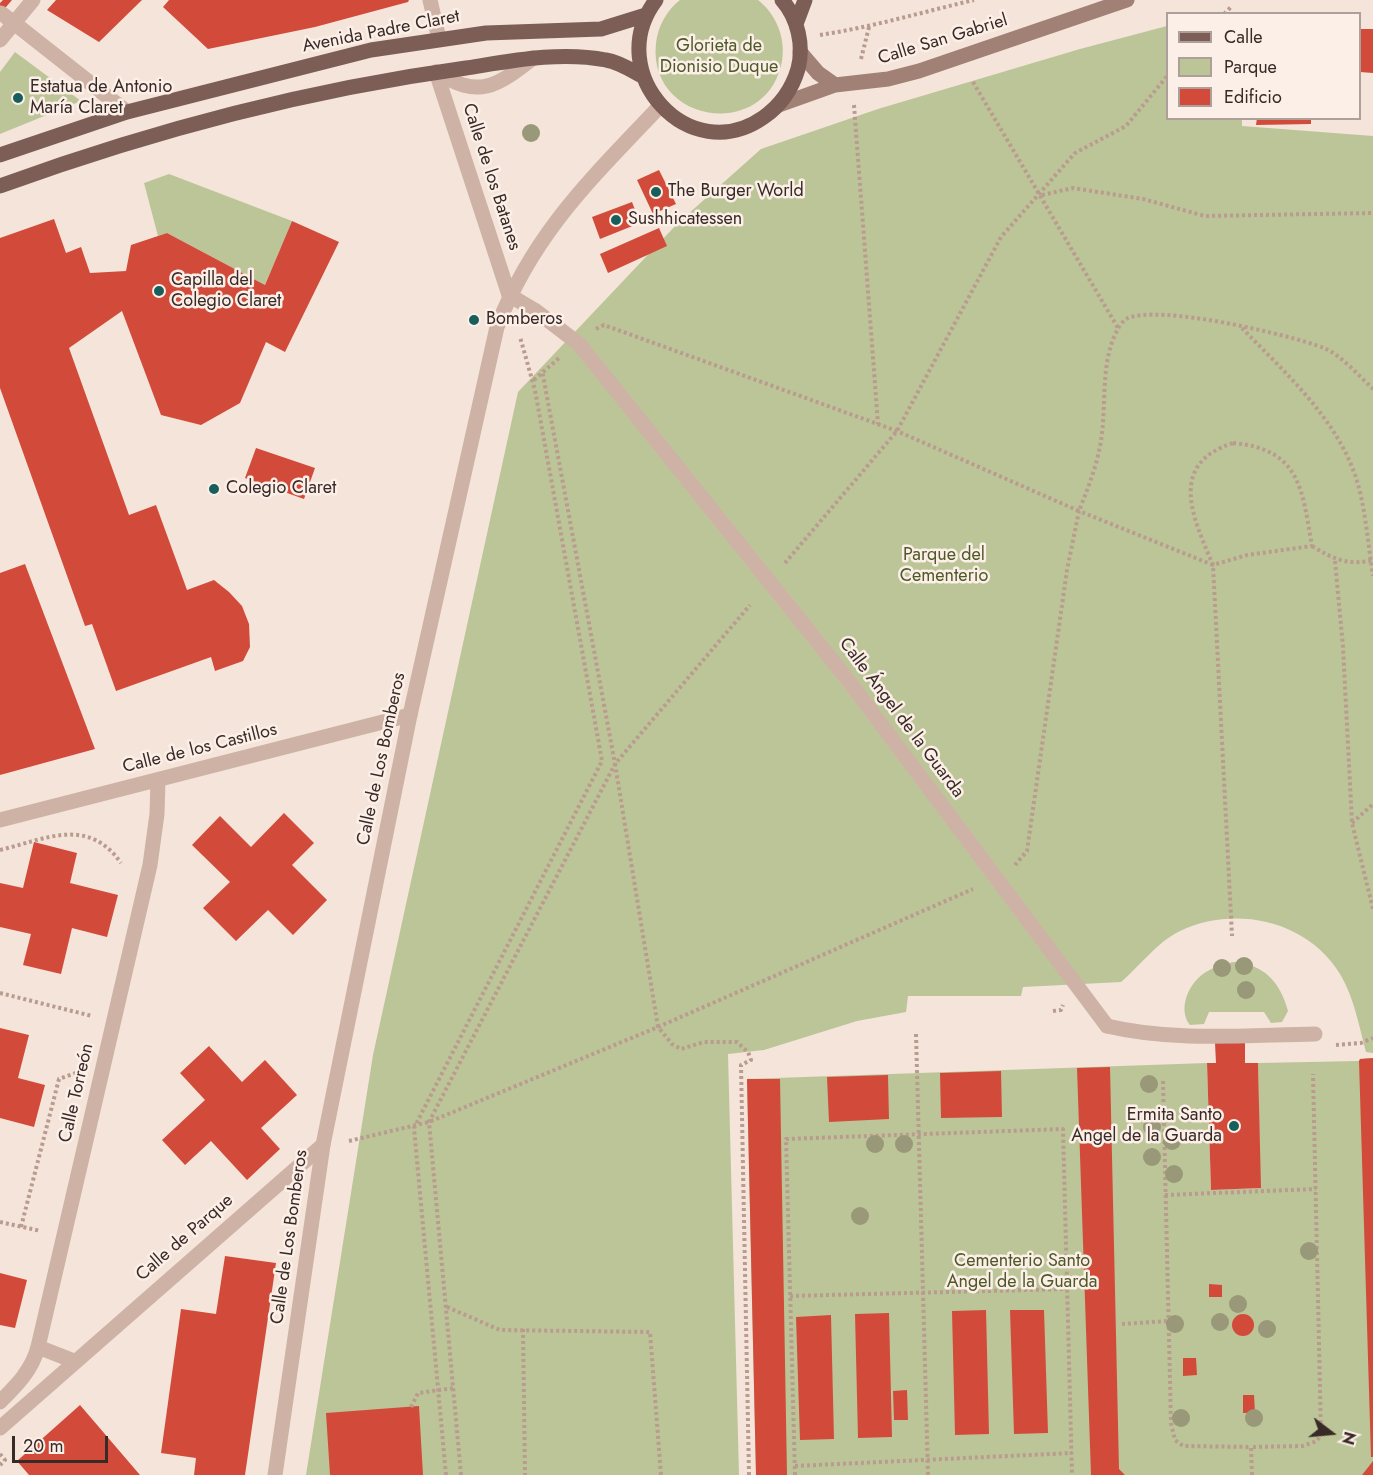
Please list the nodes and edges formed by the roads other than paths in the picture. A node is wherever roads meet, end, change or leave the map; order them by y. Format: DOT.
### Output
graph roads {
  1 [pos="33,0"];
  2 [pos="430,0"];
  3 [pos="656,0"];
  4 [pos="782,0"];
  5 [pos="806,0"];
  6 [pos="1127,0"];
  7 [pos="1,13"];
  8 [pos="646,15"];
  9 [pos="14,23"];
  10 [pos="798,38"];
  11 [pos="439,39"];
  12 [pos="0,40"];
  13 [pos="533,58"];
  14 [pos="436,72"];
  15 [pos="642,76"];
  16 [pos="835,85"];
  17 [pos="779,105"];
  18 [pos="660,106"];
  19 [pos="126,112"];
  20 [pos="0,155"];
  21 [pos="0,186"];
  22 [pos="509,295"];
  23 [pos="410,716"];
  24 [pos="158,780"];
  25 [pos="0,820"];
  26 [pos="1315,1034"];
  27 [pos="323,1145"];
  28 [pos="38,1347"];
  29 [pos="74,1361"];
  30 [pos="0,1402"];
  31 [pos="0,1428"];
  32 [pos="276,1475"];
  1 -- 9 [label="street"];
  2 -- 11 [label="street"];
  3 -- 8 [label="main road"];
  4 -- 10 [label="main road"];
  5 -- 10 [label="main road"];
  6 -- 16 [label="main road, Calle San Gabriel"];
  7 -- 9 [label="street"];
  8 -- 11 [label="main road, Avenida Padre Claret"];
  8 -- 15 [label="main road"];
  9 -- 12 [label="street"];
  9 -- 19 [label="street"];
  10 -- 16 [label="main road"];
  10 -- 17 [label="main road"];
  11 -- 19 [label="main road, Avenida Padre Claret"];
  13 -- 14 [label="main road"];
  13 -- 14 [label="street"];
  13 -- 15 [label="main road"];
  14 -- 21 [label="main road"];
  14 -- 22 [label="street, Calle de los Batanes"];
  15 -- 18 [label="main road"];
  16 -- 17 [label="main road, Calle San Gabriel"];
  17 -- 18 [label="main road"];
  18 -- 22 [label="street, Calle de Los Bomberos"];
  19 -- 20 [label="main road, Avenida Padre Claret"];
  22 -- 23 [label="street, Calle de Los Bomberos"];
  22 -- 26 [label="street, Calle Ángel de la Guarda"];
  23 -- 24 [label="street, Calle de los Castillos"];
  23 -- 27 [label="street, Calle de Los Bomberos"];
  24 -- 25 [label="street, Calle de los Castillos"];
  24 -- 28 [label="street, Calle Torreón"];
  27 -- 29 [label="street, Calle de Parque"];
  27 -- 32 [label="street, Calle de Los Bomberos"];
  28 -- 29 [label="street"];
  28 -- 30 [label="street, Calle Torreón"];
  29 -- 31 [label="street, Calle de Parque"];
}
